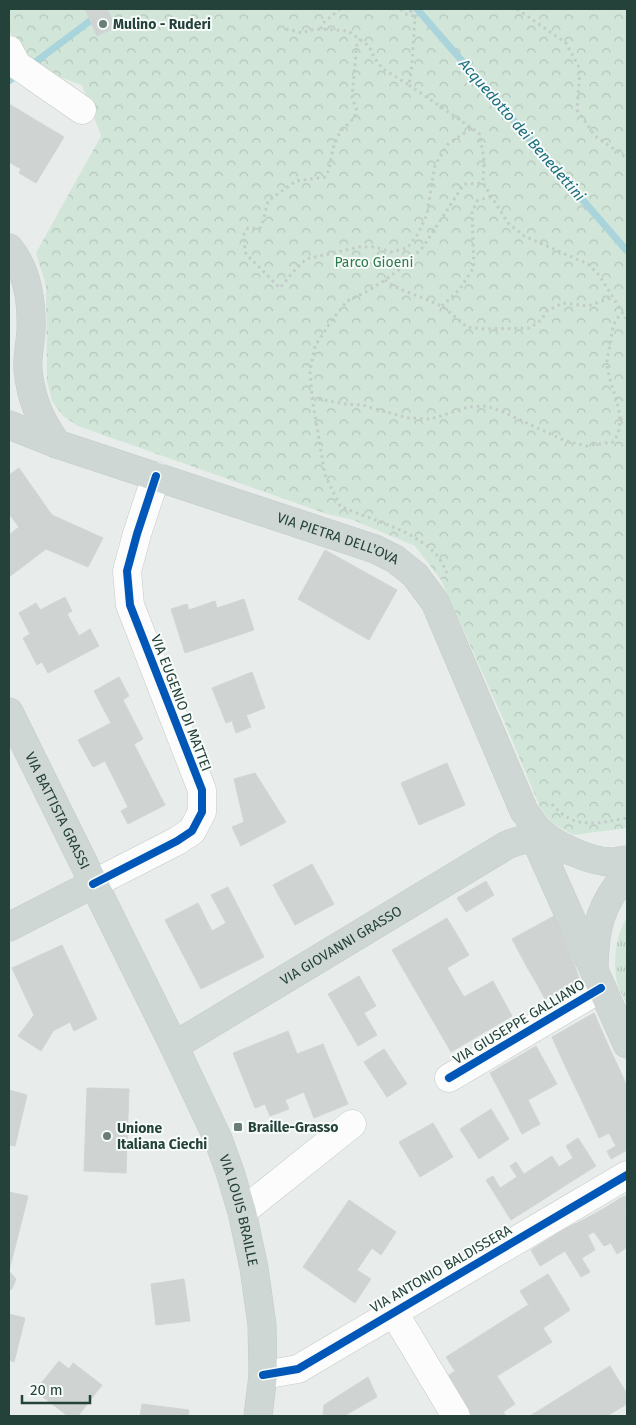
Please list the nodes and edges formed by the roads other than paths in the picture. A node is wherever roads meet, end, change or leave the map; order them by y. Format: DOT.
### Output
graph roads {
  1 [pos="9,50"];
  2 [pos="82,110"];
  3 [pos="9,248"];
  4 [pos="31,331"];
  5 [pos="9,380"];
  6 [pos="9,425"];
  7 [pos="57,444"];
  8 [pos="156,476"];
  9 [pos="9,712"];
  10 [pos="524,811"];
  11 [pos="507,845"];
  12 [pos="538,845"];
  13 [pos="627,860"];
  14 [pos="627,873"];
  15 [pos="93,884"];
  16 [pos="9,926"];
  17 [pos="598,979"];
  18 [pos="627,1044"];
  19 [pos="174,1046"];
  20 [pos="449,1078"];
  21 [pos="352,1124"];
  22 [pos="627,1175"];
  23 [pos="242,1212"];
  24 [pos="393,1311"];
  25 [pos="263,1376"];
  26 [pos="258,1416"];
  27 [pos="456,1416"];
  1 -- 2 [label="street"];
  3 -- 4 [label="main road"];
  4 -- 5 [label="main road"];
  4 -- 7 [label="main road"];
  6 -- 7 [label="main road, VIA PIETRA DELL'OVA"];
  7 -- 8 [label="main road, VIA PIETRA DELL'OVA"];
  8 -- 10 [label="main road, VIA PIETRA DELL'OVA"];
  8 -- 15 [label="street, VIA EUGENIO DI MATTEI"];
  9 -- 15 [label="main road, VIA BATTISTA GRASSI"];
  10 -- 11 [label="main road"];
  10 -- 13 [label="main road, VIA PIETRA DELL'OVA"];
  11 -- 12 [label="main road"];
  11 -- 19 [label="main road, VIA GIOVANNI GRASSO"];
  12 -- 14 [label="main road"];
  12 -- 17 [label="main road"];
  14 -- 17 [label="main road"];
  15 -- 16 [label="main road"];
  15 -- 19 [label="main road, VIA LOUIS BRAILLE"];
  17 -- 18 [label="main road"];
  17 -- 20 [label="street, VIA GIUSEPPE GALLIANO"];
  19 -- 23 [label="main road, VIA LOUIS BRAILLE"];
  21 -- 23 [label="street"];
  22 -- 24 [label="street, VIA ANTONIO BALDISSERA"];
  23 -- 25 [label="main road, VIA LOUIS BRAILLE"];
  24 -- 25 [label="street, VIA ANTONIO BALDISSERA"];
  24 -- 27 [label="street"];
  25 -- 26 [label="main road, VIA LOUIS BRAILLE"];
}
